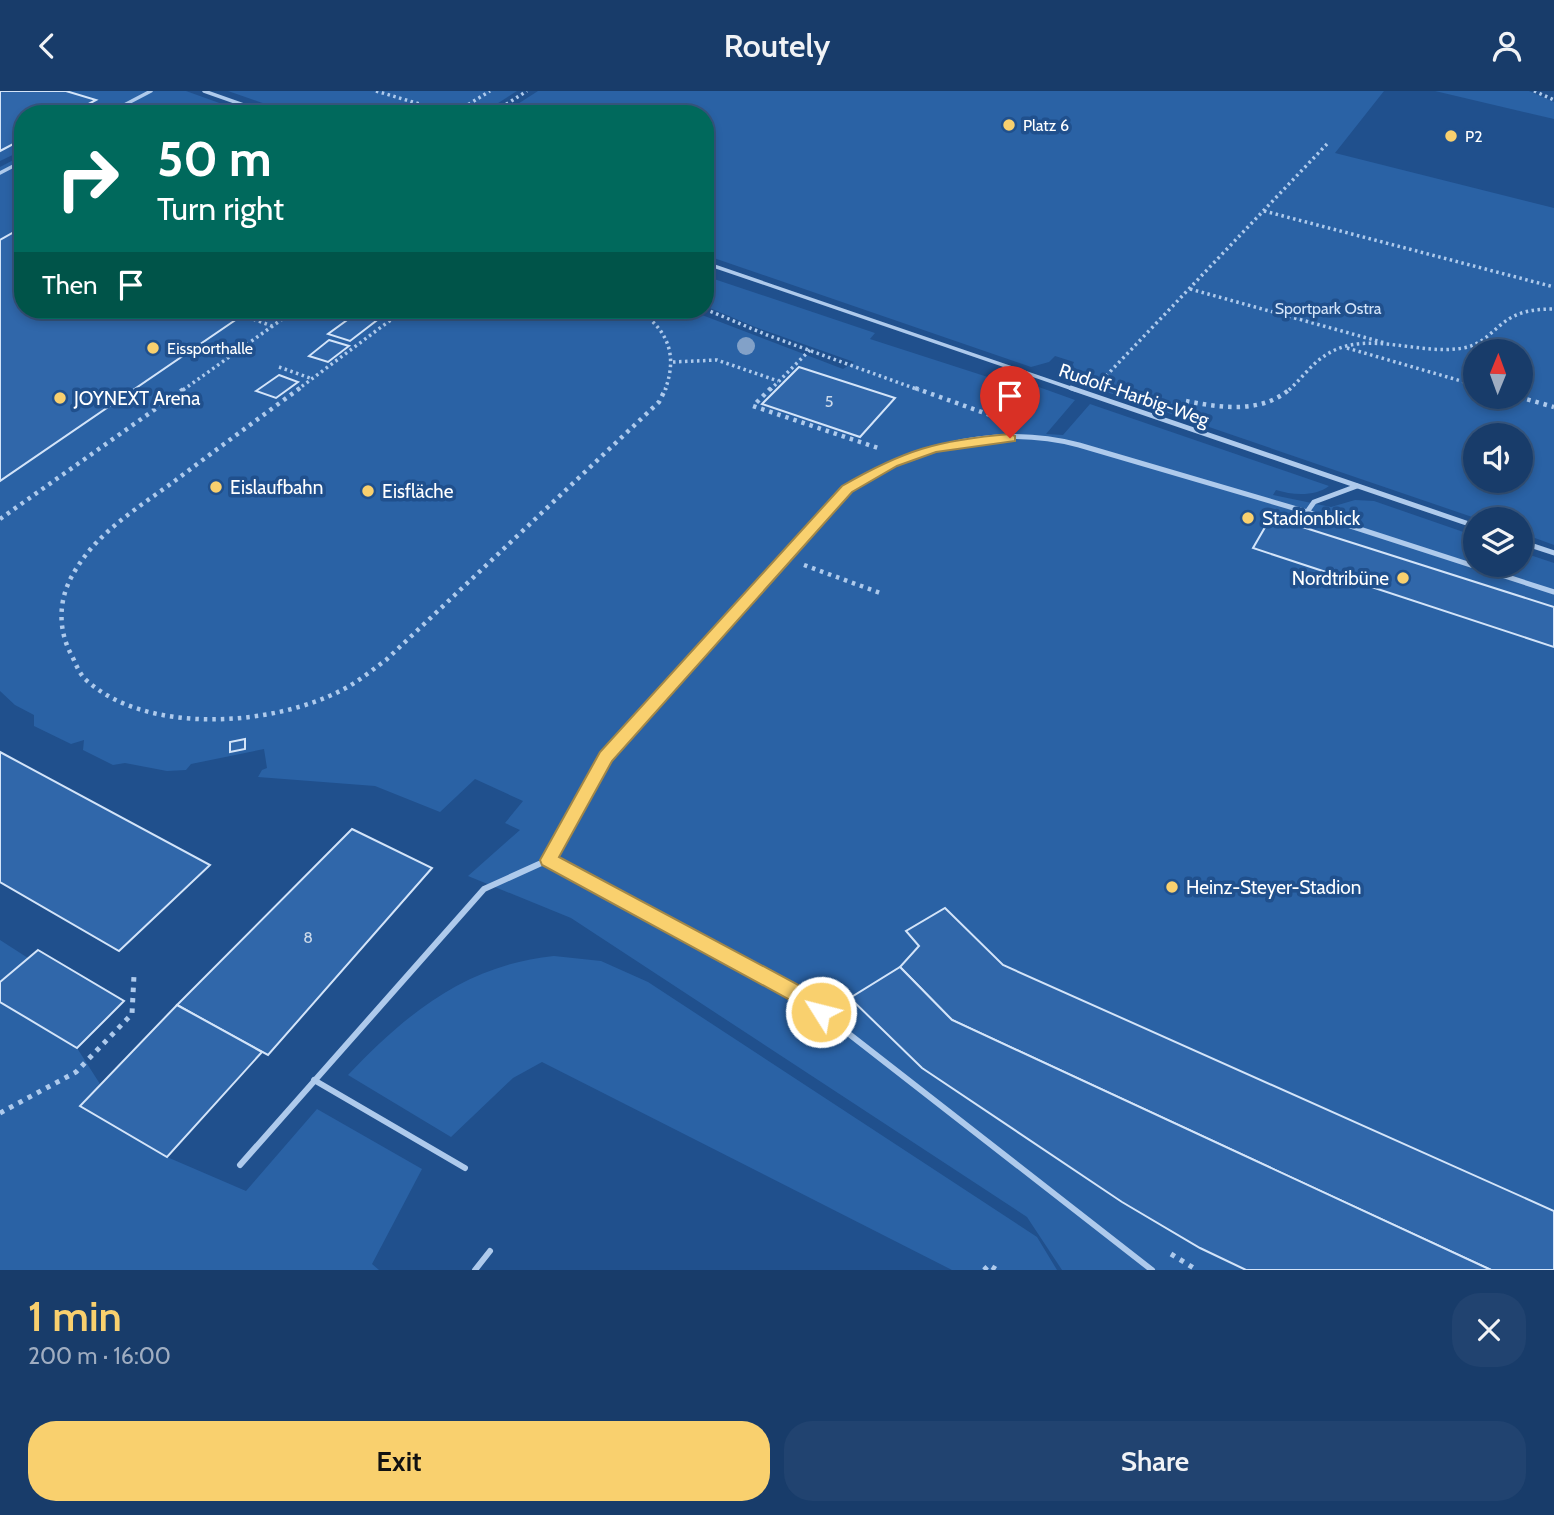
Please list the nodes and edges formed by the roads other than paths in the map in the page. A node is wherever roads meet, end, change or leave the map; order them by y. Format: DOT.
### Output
graph roads {
  1 [pos="151,91"];
  2 [pos="204,91"];
  3 [pos="124,105"];
  4 [pos="244,105"];
  5 [pos="714,266"];
  6 [pos="1357,486"];
  7 [pos="1307,512"];
  8 [pos="1463,522"];
  9 [pos="1533,545"];
  10 [pos="1554,553"];
  11 [pos="1554,592"];
  12 [pos="548,860"];
  13 [pos="314,1080"];
  14 [pos="240,1165"];
  15 [pos="466,1168"];
  16 [pos="490,1251"];
  17 [pos="475,1270"];
  18 [pos="1152,1270"];
  1 -- 3 [label="lane"];
  2 -- 4 [label="lane"];
  5 -- 6 [label="lane, Rudolf-Harbig-Weg"];
  6 -- 7 [label="lane"];
  6 -- 8 [label="lane, Rudolf-Harbig-Weg"];
  7 -- 11 [label="lane"];
  7 -- 12 [label="lane"];
  9 -- 10 [label="lane"];
  12 -- 13 [label="lane"];
  12 -- 18 [label="lane"];
  13 -- 14 [label="lane"];
  13 -- 15 [label="lane"];
  16 -- 17 [label="lane"];
}
